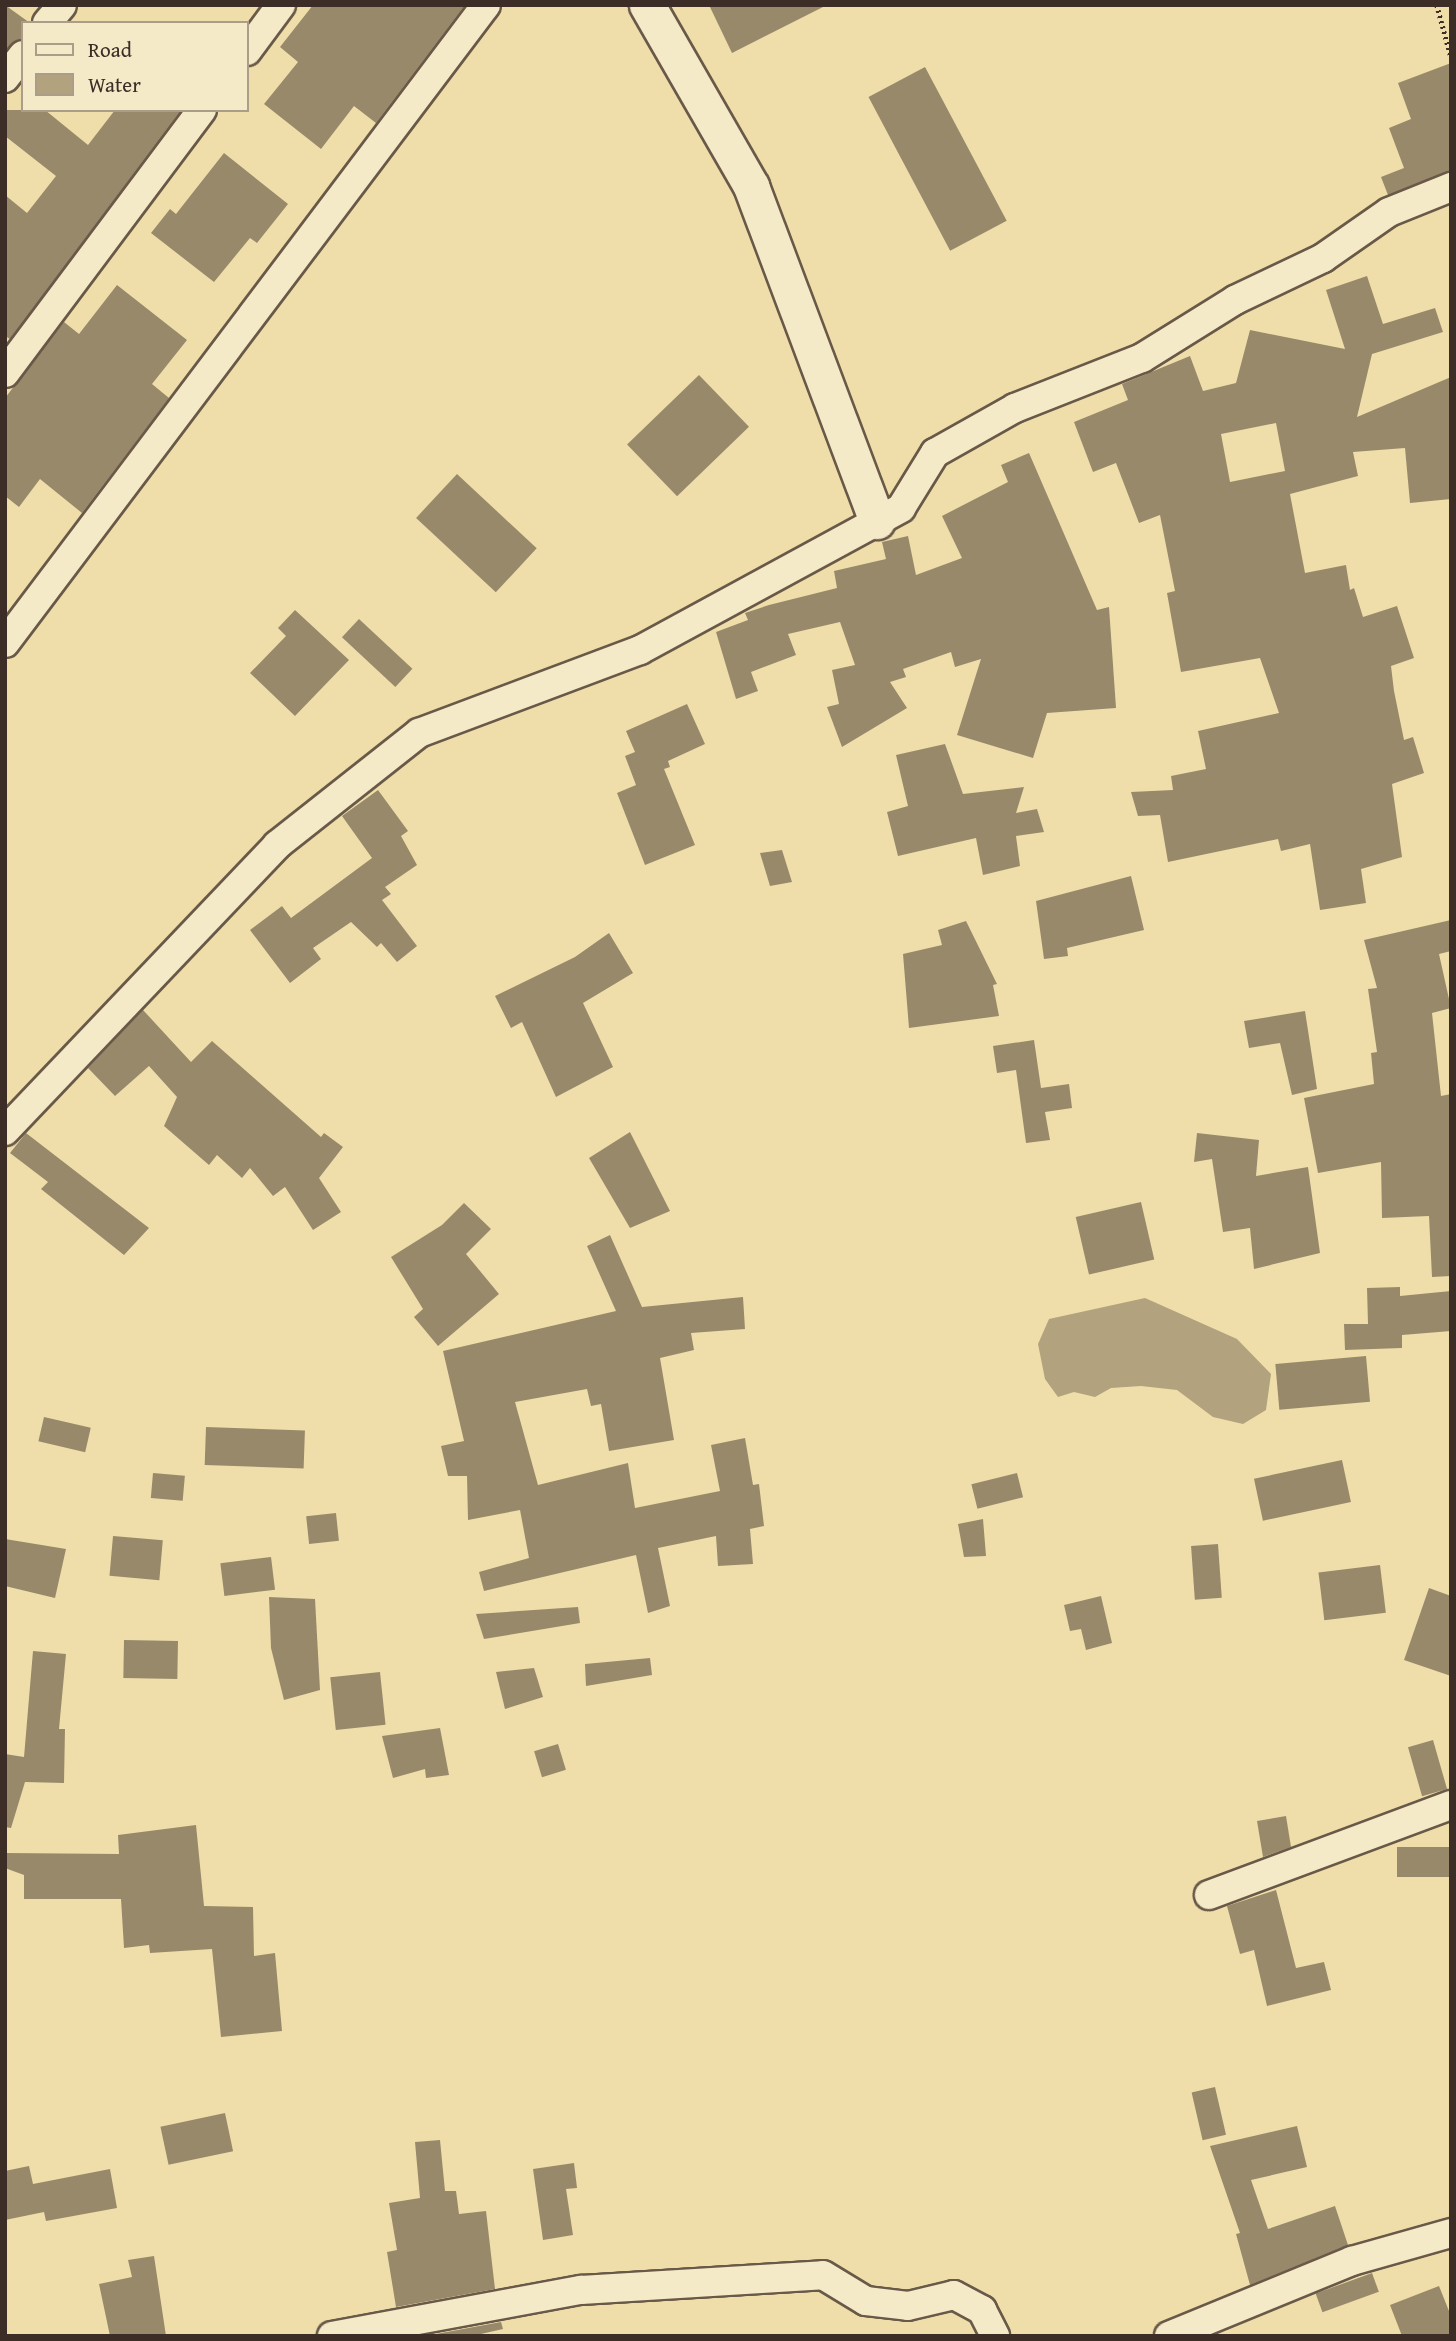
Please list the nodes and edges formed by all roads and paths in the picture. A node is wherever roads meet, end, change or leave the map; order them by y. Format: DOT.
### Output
graph roads {
  1 [pos="62,5"];
  2 [pos="281,5"];
  3 [pos="486,5"];
  4 [pos="647,5"];
  5 [pos="1437,5"];
  6 [pos="49,21"];
  7 [pos="248,50"];
  8 [pos="1451,57"];
  9 [pos="21,58"];
  10 [pos="5,78"];
  11 [pos="201,112"];
  12 [pos="1451,187"];
  13 [pos="5,373"];
  14 [pos="877,521"];
  15 [pos="5,643"];
  16 [pos="5,1131"];
  17 [pos="1451,1805"];
  18 [pos="1209,1895"];
  19 [pos="1451,2234"];
  20 [pos="332,2336"];
  21 [pos="995,2336"];
  22 [pos="1168,2336"];
  1 -- 6 [label="street"];
  2 -- 7 [label="street"];
  3 -- 15 [label="street"];
  4 -- 14 [label="street"];
  5 -- 8 [label="path"];
  9 -- 10 [label="street"];
  11 -- 13 [label="street"];
  12 -- 14 [label="street"];
  14 -- 16 [label="street"];
  17 -- 18 [label="street"];
  19 -- 22 [label="street"];
  20 -- 21 [label="street"];
}
